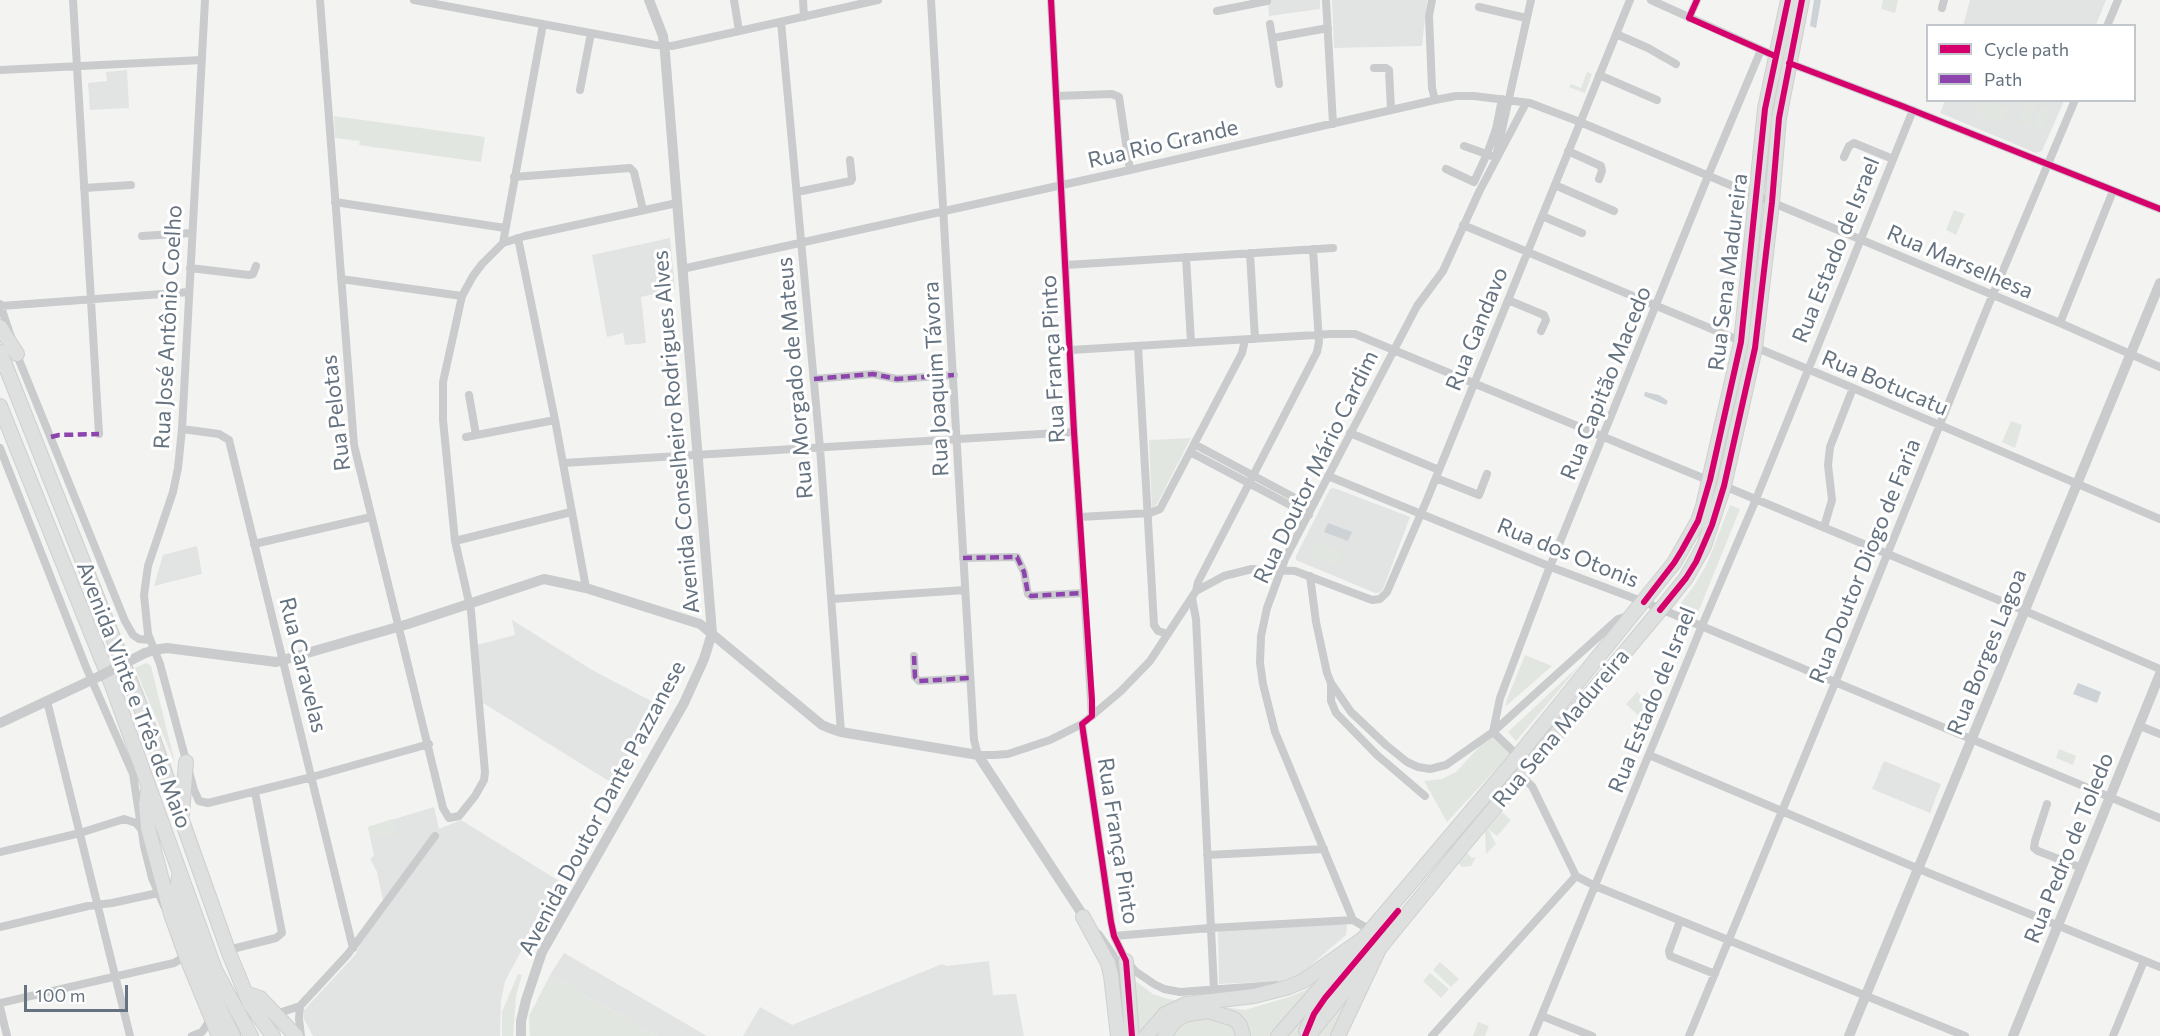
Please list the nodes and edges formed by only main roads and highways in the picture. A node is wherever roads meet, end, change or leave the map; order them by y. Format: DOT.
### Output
graph roads {
  1 [pos="1788,0"];
  2 [pos="1802,0"];
  3 [pos="0,327"];
  4 [pos="0,351"];
  5 [pos="17,354"];
  6 [pos="0,406"];
  7 [pos="186,762"];
  8 [pos="149,786"];
  9 [pos="182,820"];
  10 [pos="1471,836"];
  11 [pos="180,872"];
  12 [pos="1083,917"];
  13 [pos="1367,934"];
  14 [pos="1380,947"];
  15 [pos="1126,961"];
  16 [pos="245,993"];
  17 [pos="1166,1034"];
  18 [pos="219,1036"];
  19 [pos="233,1036"];
  20 [pos="251,1036"];
  21 [pos="273,1036"];
  22 [pos="296,1036"];
  23 [pos="1120,1036"];
  24 [pos="1132,1036"];
  25 [pos="1146,1036"];
  26 [pos="1243,1036"];
  27 [pos="1278,1036"];
  28 [pos="1306,1036"];
  29 [pos="1338,1036"];
  1 -- 13 [label="main road, Rua Sena Madureira"];
  2 -- 10 [label="main road, Rua Sena Madureira"];
  3 -- 5 [label="main road"];
  4 -- 9 [label="main road, Avenida Vinte e Três de Maio"];
  6 -- 8 [label="main road, Avenida Vinte e Três de Maio"];
  7 -- 9 [label="main road"];
  8 -- 11 [label="main road, Avenida Vinte e Três de Maio"];
  8 -- 18 [label="main road"];
  9 -- 16 [label="main road, Avenida Vinte e Três de Maio"];
  10 -- 14 [label="main road, Rua Sena Madureira"];
  10 -- 28 [label="main road"];
  11 -- 19 [label="main road"];
  11 -- 20 [label="main road, Avenida Vinte e Três de Maio"];
  12 -- 23 [label="main road"];
  13 -- 25 [label="main road"];
  13 -- 27 [label="main road"];
  14 -- 28 [label="main road"];
  14 -- 29 [label="main road"];
  15 -- 24 [label="main road"];
  16 -- 21 [label="main road, Avenida Vinte e Três de Maio"];
  16 -- 22 [label="main road"];
  17 -- 26 [label="main road"];
}
